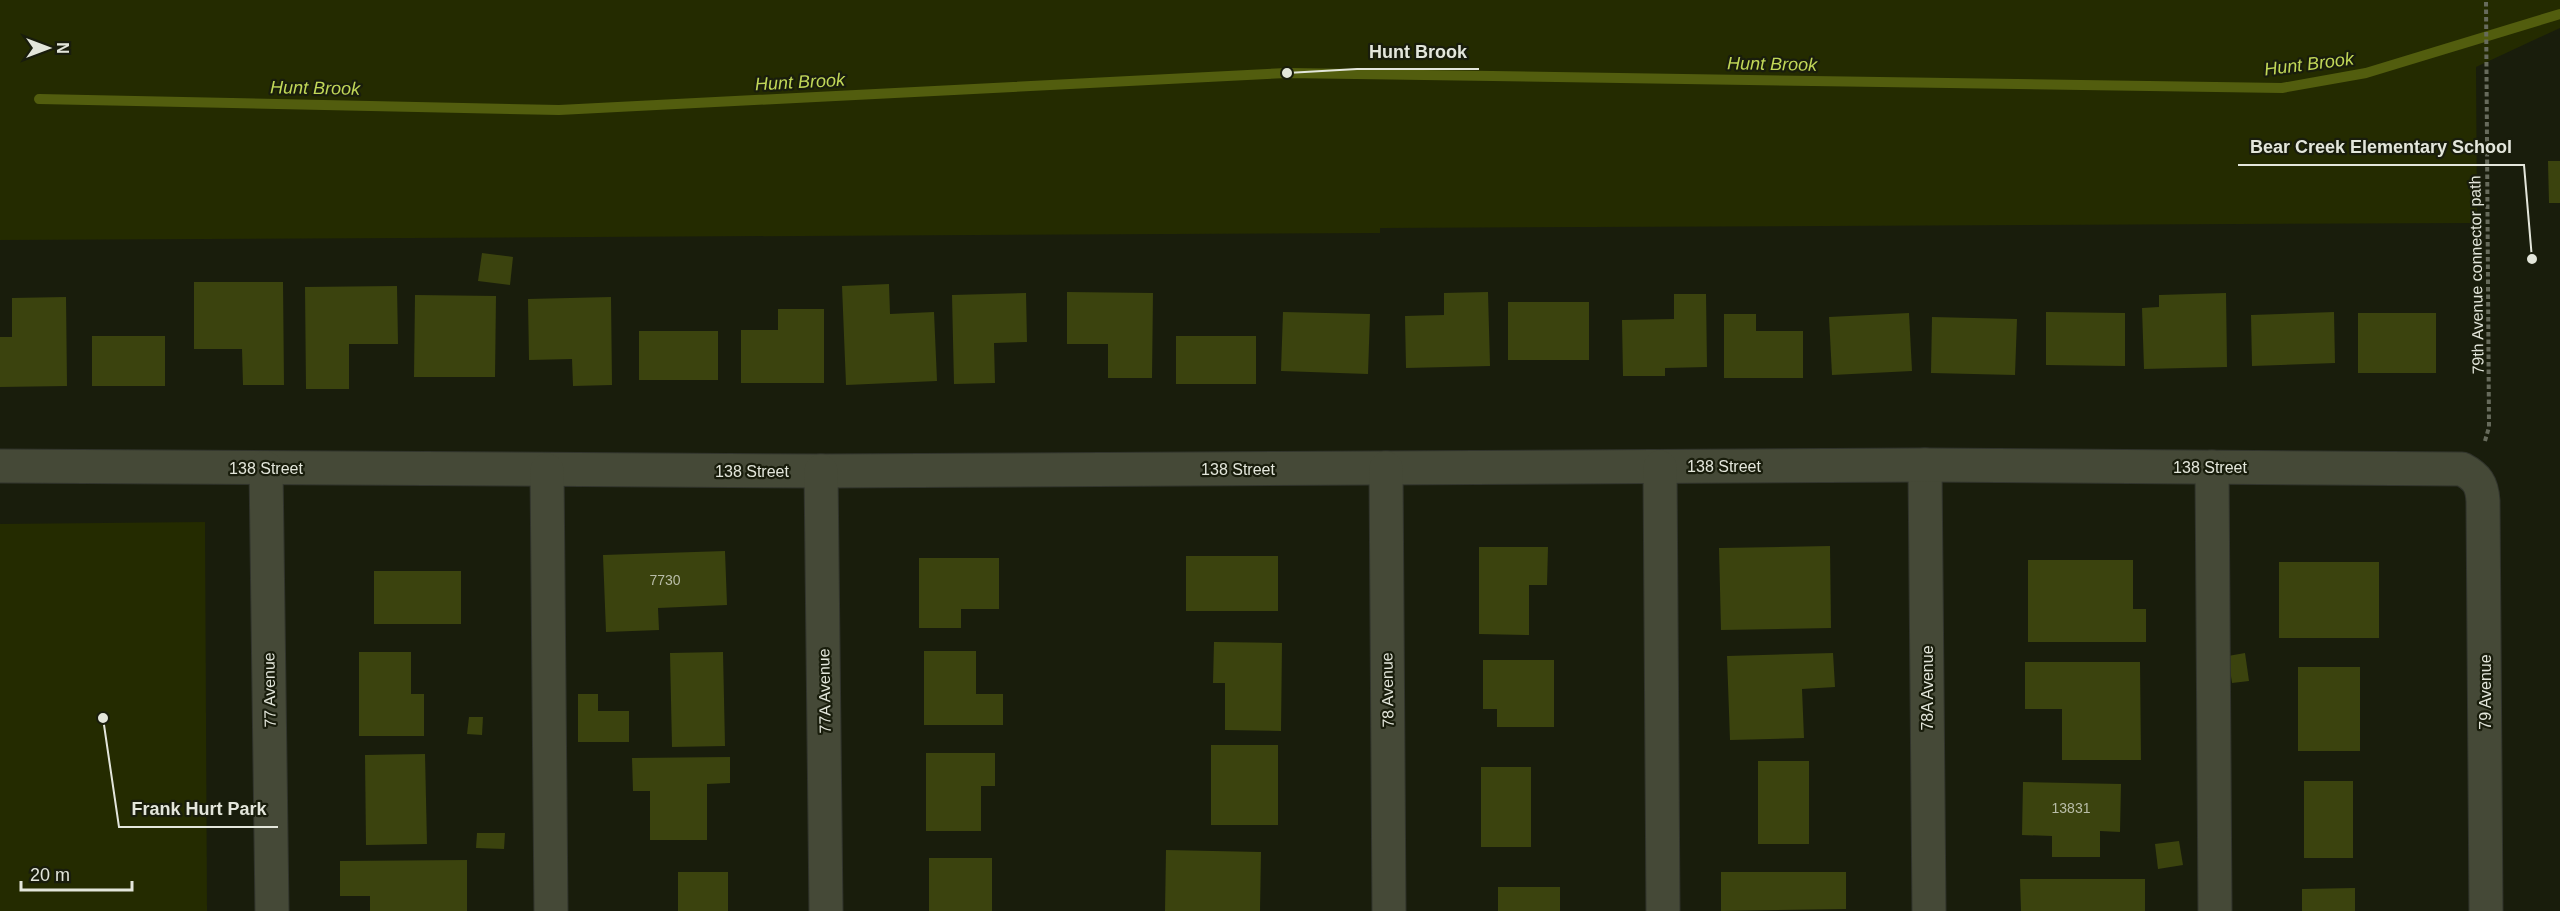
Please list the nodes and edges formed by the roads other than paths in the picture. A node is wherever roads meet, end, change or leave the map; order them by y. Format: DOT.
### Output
graph roads {
  1 [pos="1925,465"];
  2 [pos="0,466"];
  3 [pos="1660,466"];
  4 [pos="2212,466"];
  5 [pos="266,468"];
  6 [pos="1386,468"];
  7 [pos="547,470"];
  8 [pos="821,471"];
  9 [pos="2475,476"];
  10 [pos="272,911"];
  11 [pos="550,911"];
  12 [pos="826,911"];
  13 [pos="1389,911"];
  14 [pos="1662,911"];
  15 [pos="1929,911"];
  16 [pos="2215,911"];
  17 [pos="2486,911"];
  1 -- 3 [label="street, 138 Street"];
  1 -- 4 [label="street, 138 Street"];
  1 -- 15 [label="street, 78A Avenue"];
  2 -- 5 [label="street, 138 Street"];
  3 -- 6 [label="street, 138 Street"];
  3 -- 14 [label="street"];
  4 -- 9 [label="street, 138 Street"];
  4 -- 16 [label="street"];
  5 -- 7 [label="street, 138 Street"];
  5 -- 10 [label="street, 77 Avenue"];
  6 -- 8 [label="street, 138 Street"];
  6 -- 13 [label="street, 78 Avenue"];
  7 -- 8 [label="street, 138 Street"];
  7 -- 11 [label="street"];
  8 -- 12 [label="street, 77A Avenue"];
  9 -- 17 [label="street, 79 Avenue"];
}
